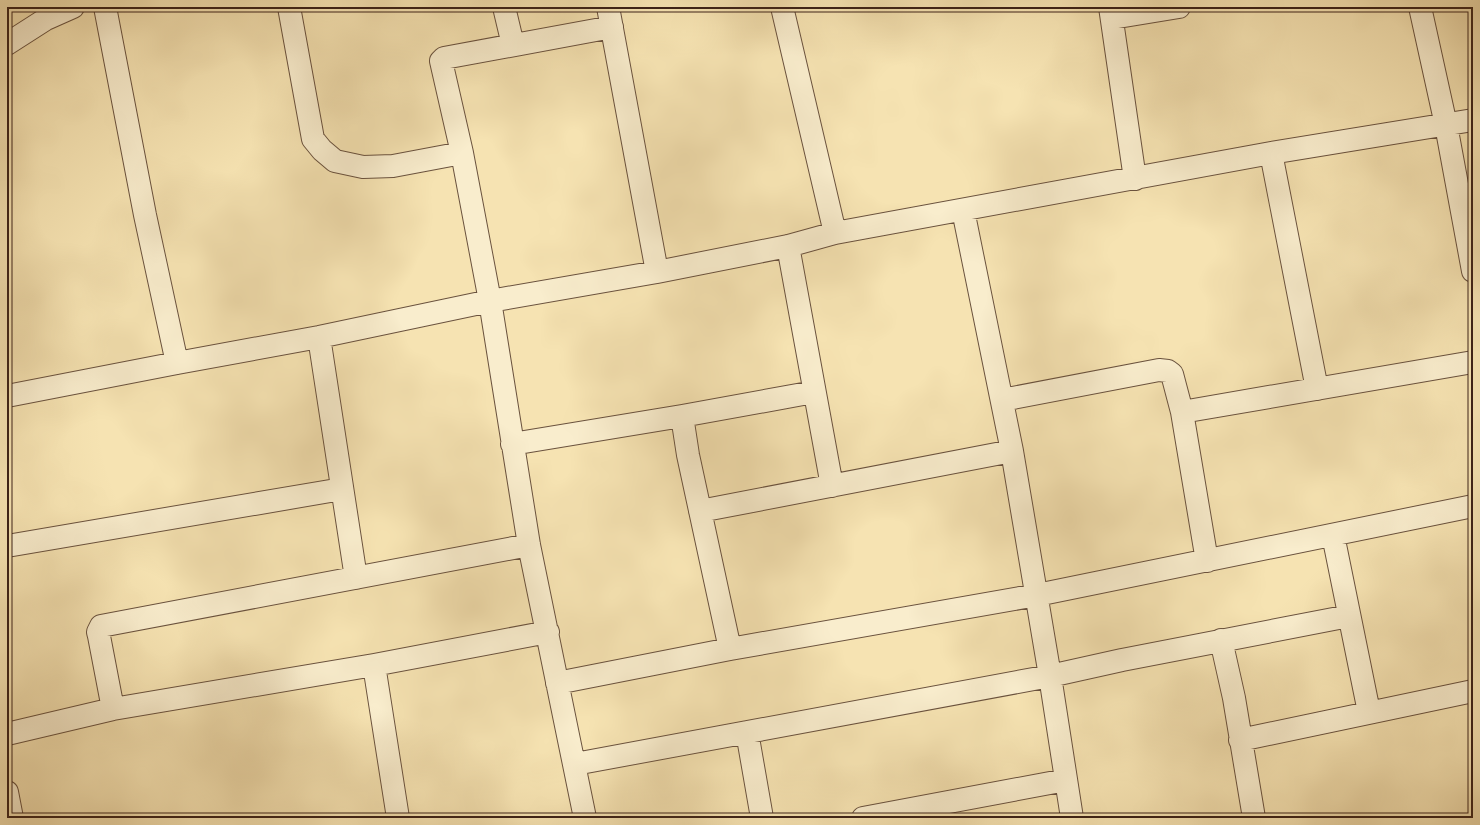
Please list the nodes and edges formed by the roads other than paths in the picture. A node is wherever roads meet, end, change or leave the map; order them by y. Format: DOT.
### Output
graph roads {
  1 [pos="73,7"];
  2 [pos="105,7"];
  3 [pos="289,7"];
  4 [pos="504,7"];
  5 [pos="782,7"];
  6 [pos="1179,7"];
  7 [pos="1420,7"];
  8 [pos="1111,13"];
  9 [pos="610,17"];
  10 [pos="7,44"];
  11 [pos="513,45"];
  12 [pos="1473,120"];
  13 [pos="1446,125"];
  14 [pos="462,152"];
  15 [pos="1271,154"];
  16 [pos="1135,179"];
  17 [pos="963,210"];
  18 [pos="835,233"];
  19 [pos="788,246"];
  20 [pos="1472,259"];
  21 [pos="657,272"];
  22 [pos="490,302"];
  23 [pos="319,337"];
  24 [pos="1473,362"];
  25 [pos="178,363"];
  26 [pos="1316,388"];
  27 [pos="814,392"];
  28 [pos="7,396"];
  29 [pos="1002,400"];
  30 [pos="1182,412"];
  31 [pos="682,416"];
  32 [pos="512,444"];
  33 [pos="1012,451"];
  34 [pos="832,486"];
  35 [pos="342,489"];
  36 [pos="1473,506"];
  37 [pos="700,511"];
  38 [pos="1332,535"];
  39 [pos="529,545"];
  40 [pos="7,546"];
  41 [pos="1207,561"];
  42 [pos="356,578"];
  43 [pos="1037,595"];
  44 [pos="1349,616"];
  45 [pos="548,632"];
  46 [pos="1221,640"];
  47 [pos="730,649"];
  48 [pos="374,665"];
  49 [pos="1050,676"];
  50 [pos="557,683"];
  51 [pos="1473,691"];
  52 [pos="113,709"];
  53 [pos="1369,712"];
  54 [pos="748,732"];
  55 [pos="7,734"];
  56 [pos="1240,740"];
  57 [pos="575,764"];
  58 [pos="1066,780"];
  59 [pos="7,792"];
  60 [pos="12,818"];
  61 [pos="398,818"];
  62 [pos="585,818"];
  63 [pos="762,818"];
  64 [pos="863,818"];
  65 [pos="1072,818"];
  66 [pos="1254,818"];
  1 -- 10 [label="street"];
  2 -- 25 [label="street"];
  3 -- 14 [label="street"];
  4 -- 11 [label="street"];
  5 -- 18 [label="street"];
  6 -- 8 [label="street"];
  7 -- 13 [label="street"];
  8 -- 16 [label="street"];
  9 -- 11 [label="street"];
  9 -- 21 [label="street"];
  11 -- 14 [label="street"];
  12 -- 13 [label="street"];
  13 -- 15 [label="street"];
  13 -- 20 [label="street"];
  14 -- 22 [label="street"];
  15 -- 16 [label="street"];
  15 -- 26 [label="street"];
  16 -- 17 [label="street"];
  17 -- 18 [label="street"];
  17 -- 29 [label="street"];
  18 -- 19 [label="street"];
  19 -- 21 [label="street"];
  19 -- 27 [label="street"];
  21 -- 22 [label="street"];
  22 -- 23 [label="street"];
  22 -- 32 [label="street"];
  23 -- 25 [label="street"];
  23 -- 35 [label="street"];
  24 -- 26 [label="street"];
  25 -- 28 [label="street"];
  26 -- 30 [label="street"];
  27 -- 31 [label="street"];
  27 -- 34 [label="street"];
  29 -- 30 [label="street"];
  29 -- 33 [label="street"];
  30 -- 41 [label="street"];
  31 -- 32 [label="street"];
  31 -- 37 [label="street"];
  32 -- 39 [label="street"];
  33 -- 34 [label="street"];
  33 -- 43 [label="street"];
  34 -- 37 [label="street"];
  35 -- 40 [label="street"];
  35 -- 42 [label="street"];
  36 -- 38 [label="street"];
  37 -- 47 [label="street"];
  38 -- 41 [label="street"];
  38 -- 44 [label="street"];
  39 -- 42 [label="street"];
  39 -- 45 [label="street"];
  41 -- 43 [label="street"];
  42 -- 52 [label="street"];
  43 -- 47 [label="street"];
  43 -- 49 [label="street"];
  44 -- 46 [label="street"];
  44 -- 53 [label="street"];
  45 -- 48 [label="street"];
  45 -- 50 [label="street"];
  46 -- 49 [label="street"];
  46 -- 56 [label="street"];
  47 -- 50 [label="street"];
  48 -- 52 [label="street"];
  48 -- 61 [label="street"];
  49 -- 54 [label="street"];
  49 -- 58 [label="street"];
  50 -- 57 [label="street"];
  51 -- 53 [label="street"];
  52 -- 55 [label="street"];
  53 -- 56 [label="street"];
  54 -- 57 [label="street"];
  54 -- 63 [label="street"];
  56 -- 66 [label="street"];
  57 -- 62 [label="street"];
  58 -- 64 [label="street"];
  58 -- 65 [label="street"];
  59 -- 60 [label="street"];
}
